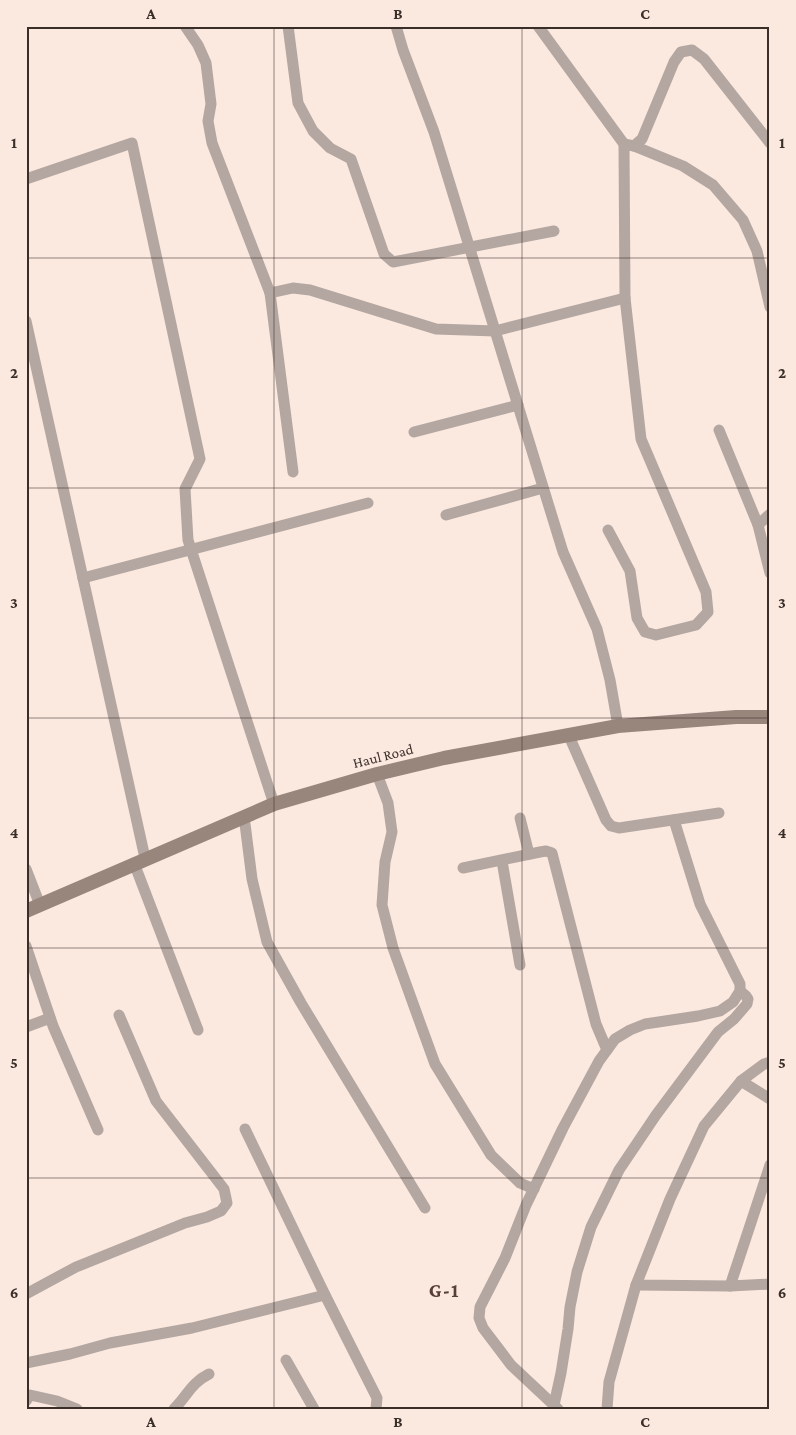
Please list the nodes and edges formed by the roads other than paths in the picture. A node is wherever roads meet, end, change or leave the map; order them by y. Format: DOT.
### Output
graph roads {
  1 [pos="185,26"];
  2 [pos="288,26"];
  3 [pos="396,26"];
  4 [pos="538,26"];
  5 [pos="770,143"];
  6 [pos="629,145"];
  7 [pos="26,179"];
  8 [pos="554,231"];
  9 [pos="470,246"];
  10 [pos="270,293"];
  11 [pos="625,298"];
  12 [pos="770,307"];
  13 [pos="26,321"];
  14 [pos="496,331"];
  15 [pos="518,405"];
  16 [pos="719,430"];
  17 [pos="414,432"];
  18 [pos="293,472"];
  19 [pos="543,488"];
  20 [pos="368,503"];
  21 [pos="770,514"];
  22 [pos="446,515"];
  23 [pos="758,525"];
  24 [pos="608,530"];
  25 [pos="191,550"];
  26 [pos="770,573"];
  27 [pos="83,578"];
  28 [pos="770,717"];
  29 [pos="618,726"];
  30 [pos="569,736"];
  31 [pos="377,774"];
  32 [pos="274,804"];
  33 [pos="719,813"];
  34 [pos="244,816"];
  35 [pos="520,818"];
  36 [pos="674,820"];
  37 [pos="529,854"];
  38 [pos="139,861"];
  39 [pos="502,861"];
  40 [pos="463,868"];
  41 [pos="26,869"];
  42 [pos="40,905"];
  43 [pos="26,911"];
  44 [pos="26,946"];
  45 [pos="520,965"];
  46 [pos="740,991"];
  47 [pos="118,1016"];
  48 [pos="50,1018"];
  49 [pos="26,1027"];
  50 [pos="198,1030"];
  51 [pos="607,1050"];
  52 [pos="770,1062"];
  53 [pos="741,1081"];
  54 [pos="770,1100"];
  55 [pos="245,1129"];
  56 [pos="98,1130"];
  57 [pos="770,1165"];
  58 [pos="534,1189"];
  59 [pos="425,1208"];
  60 [pos="770,1284"];
  61 [pos="636,1285"];
  62 [pos="730,1286"];
  63 [pos="26,1294"];
  64 [pos="324,1296"];
  65 [pos="286,1360"];
  66 [pos="26,1363"];
  67 [pos="209,1374"];
  68 [pos="26,1401"];
  69 [pos="556,1407"];
  70 [pos="77,1409"];
  71 [pos="174,1409"];
  72 [pos="314,1409"];
  73 [pos="376,1409"];
  74 [pos="607,1409"];
  1 -- 10 [label="street"];
  2 -- 9 [label="street"];
  3 -- 9 [label="street"];
  4 -- 6 [label="street"];
  5 -- 6 [label="street"];
  6 -- 11 [label="street"];
  6 -- 12 [label="street"];
  7 -- 25 [label="street"];
  8 -- 9 [label="street"];
  9 -- 14 [label="street"];
  10 -- 14 [label="street"];
  10 -- 18 [label="street"];
  11 -- 14 [label="street"];
  11 -- 24 [label="street"];
  13 -- 27 [label="street"];
  14 -- 15 [label="street"];
  15 -- 17 [label="street"];
  15 -- 19 [label="street"];
  16 -- 23 [label="street"];
  19 -- 22 [label="street"];
  19 -- 29 [label="street"];
  20 -- 25 [label="street"];
  21 -- 23 [label="street"];
  23 -- 26 [label="street"];
  25 -- 27 [label="street"];
  25 -- 32 [label="street"];
  27 -- 38 [label="street"];
  28 -- 29 [label="main road, Haul Road"];
  29 -- 30 [label="main road, Haul Road"];
  30 -- 31 [label="main road, Haul Road"];
  30 -- 36 [label="street"];
  31 -- 32 [label="main road, Haul Road"];
  31 -- 58 [label="street"];
  32 -- 34 [label="main road, Haul Road"];
  33 -- 36 [label="street"];
  34 -- 38 [label="main road, Haul Road"];
  34 -- 59 [label="street"];
  35 -- 37 [label="street"];
  36 -- 46 [label="street"];
  37 -- 39 [label="street"];
  37 -- 51 [label="street"];
  38 -- 42 [label="main road, Haul Road"];
  38 -- 50 [label="street"];
  39 -- 40 [label="street"];
  39 -- 45 [label="street"];
  41 -- 42 [label="street"];
  42 -- 43 [label="main road, Haul Road"];
  44 -- 48 [label="street"];
  46 -- 51 [label="street"];
  46 -- 69 [label="street"];
  47 -- 63 [label="street"];
  48 -- 49 [label="street"];
  48 -- 56 [label="street"];
  51 -- 58 [label="street"];
  52 -- 53 [label="street"];
  53 -- 54 [label="street"];
  53 -- 61 [label="street"];
  55 -- 64 [label="street"];
  57 -- 62 [label="street"];
  58 -- 69 [label="street"];
  60 -- 62 [label="street"];
  61 -- 62 [label="street"];
  61 -- 74 [label="street"];
  64 -- 66 [label="street"];
  64 -- 73 [label="street"];
  65 -- 72 [label="street"];
  67 -- 71 [label="street"];
  68 -- 70 [label="street"];
}
